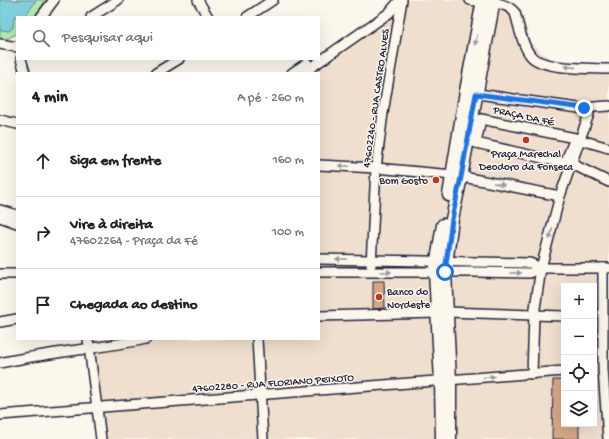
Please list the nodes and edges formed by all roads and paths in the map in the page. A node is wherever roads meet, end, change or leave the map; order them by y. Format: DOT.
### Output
graph roads {
  1 [pos="54,0"];
  2 [pos="118,0"];
  3 [pos="198,0"];
  4 [pos="274,0"];
  5 [pos="400,0"];
  6 [pos="470,0"];
  7 [pos="487,1"];
  8 [pos="42,16"];
  9 [pos="93,16"];
  10 [pos="207,16"];
  11 [pos="249,16"];
  12 [pos="0,44"];
  13 [pos="16,47"];
  14 [pos="320,54"];
  15 [pos="21,60"];
  16 [pos="177,60"];
  17 [pos="312,60"];
  18 [pos="609,69"];
  19 [pos="25,72"];
  20 [pos="158,72"];
  21 [pos="294,72"];
  22 [pos="304,72"];
  23 [pos="471,93"];
  24 [pos="609,106"];
  25 [pos="586,109"];
  26 [pos="0,120"];
  27 [pos="16,124"];
  28 [pos="577,141"];
  29 [pos="609,148"];
  30 [pos="572,164"];
  31 [pos="320,165"];
  32 [pos="376,168"];
  33 [pos="457,176"];
  34 [pos="609,182"];
  35 [pos="560,196"];
  36 [pos="0,210"];
  37 [pos="16,215"];
  38 [pos="0,217"];
  39 [pos="16,222"];
  40 [pos="320,259"];
  41 [pos="371,260"];
  42 [pos="440,266"];
  43 [pos="542,268"];
  44 [pos="606,268"];
  45 [pos="320,272"];
  46 [pos="370,272"];
  47 [pos="0,274"];
  48 [pos="16,274"];
  49 [pos="442,312"];
  50 [pos="534,315"];
  51 [pos="320,316"];
  52 [pos="561,316"];
  53 [pos="598,318"];
  54 [pos="16,319"];
  55 [pos="0,322"];
  56 [pos="87,340"];
  57 [pos="140,340"];
  58 [pos="257,340"];
  59 [pos="606,345"];
  60 [pos="89,349"];
  61 [pos="0,363"];
  62 [pos="602,369"];
  63 [pos="561,372"];
  64 [pos="532,374"];
  65 [pos="446,381"];
  66 [pos="261,395"];
  67 [pos="96,408"];
  68 [pos="0,415"];
  69 [pos="446,419"];
  70 [pos="100,439"];
  71 [pos="263,439"];
  72 [pos="442,439"];
  73 [pos="450,439"];
  74 [pos="608,439"];
  1 -- 8 [label="street"];
  2 -- 9 [label="street"];
  3 -- 10 [label="street"];
  4 -- 11 [label="street"];
  5 -- 14 [label="street"];
  5 -- 22 [label="street"];
  5 -- 32 [label="street, 47602240 - RUA CASTRO ALVES"];
  6 -- 7 [label="street"];
  18 -- 7 [label="street, one-way"];
  7 -- 23 [label="main road"];
  12 -- 13 [label="street"];
  15 -- 19 [label="street"];
  16 -- 20 [label="street"];
  17 -- 21 [label="street"];
  23 -- 25 [label="street"];
  23 -- 33 [label="main road"];
  24 -- 25 [label="street"];
  25 -- 28 [label="street"];
  26 -- 27 [label="street"];
  28 -- 28 [label="street, PRAÇA DA FÉ"];
  28 -- 29 [label="street"];
  28 -- 30 [label="street"];
  30 -- 34 [label="street"];
  30 -- 35 [label="street"];
  32 -- 31 [label="street, one-way"];
  32 -- 33 [label="street"];
  32 -- 41 [label="street, 47602240 - RUA CASTRO ALVES"];
  33 -- 35 [label="street, one-way"];
  33 -- 42 [label="main road"];
  35 -- 43 [label="street, one-way"];
  36 -- 37 [label="street"];
  38 -- 39 [label="street"];
  41 -- 40 [label="street, one-way"];
  41 -- 42 [label="street"];
  41 -- 46 [label="street, 47602240 - RUA CASTRO ALVES"];
  42 -- 43 [label="street"];
  46 -- 42 [label="street, one-way"];
  42 -- 49 [label="main road"];
  43 -- 44 [label="street"];
  43 -- 50 [label="street"];
  44 -- 53 [label="street"];
  45 -- 46 [label="street"];
  47 -- 48 [label="street"];
  49 -- 50 [label="street"];
  49 -- 51 [label="street"];
  49 -- 65 [label="main road"];
  50 -- 52 [label="street"];
  50 -- 64 [label="street"];
  53 -- 59 [label="street"];
  54 -- 55 [label="street"];
  56 -- 60 [label="street"];
  57 -- 60 [label="street"];
  58 -- 66 [label="street"];
  59 -- 62 [label="street"];
  60 -- 61 [label="street"];
  60 -- 67 [label="street"];
  62 -- 74 [label="street"];
  63 -- 64 [label="street, 47602280 - RUA FLORIANO PEIXOTO"];
  65 -- 64 [label="street, 47602280 - RUA FLORIANO PEIXOTO, one-way"];
  65 -- 66 [label="street, 47602280 - RUA FLORIANO PEIXOTO"];
  65 -- 69 [label="main road"];
  66 -- 67 [label="street, 47602280 - RUA FLORIANO PEIXOTO"];
  66 -- 71 [label="street"];
  67 -- 68 [label="street, 47602280 - RUA FLORIANO PEIXOTO"];
  67 -- 70 [label="street"];
  69 -- 72 [label="main road"];
  69 -- 73 [label="main road"];
}
